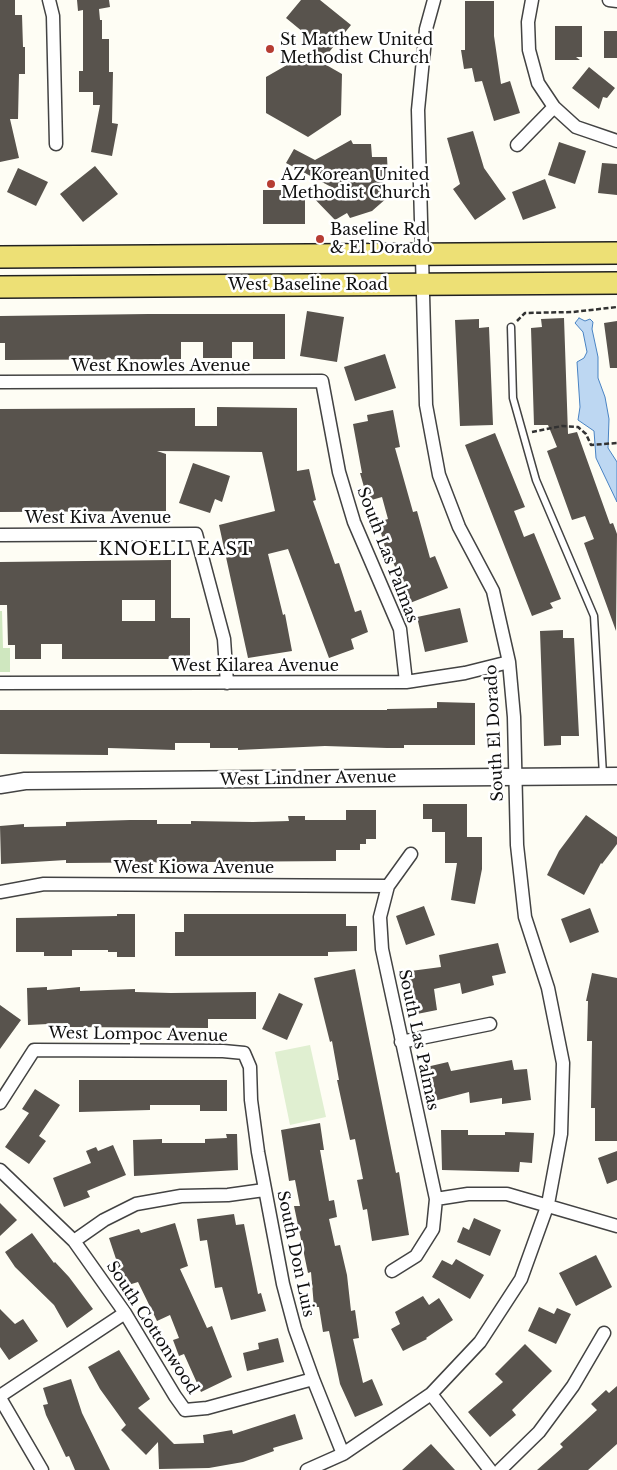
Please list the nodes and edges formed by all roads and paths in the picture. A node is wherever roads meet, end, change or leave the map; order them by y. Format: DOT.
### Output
graph roads {
  1 [pos="49,0"];
  2 [pos="434,0"];
  3 [pos="532,0"];
  4 [pos="609,0"];
  5 [pos="617,1"];
  6 [pos="554,107"];
  7 [pos="617,141"];
  8 [pos="56,144"];
  9 [pos="518,145"];
  10 [pos="617,253"];
  11 [pos="421,255"];
  12 [pos="0,257"];
  13 [pos="617,283"];
  14 [pos="422,284"];
  15 [pos="0,287"];
  16 [pos="617,307"];
  17 [pos="511,327"];
  18 [pos="322,381"];
  19 [pos="0,382"];
  20 [pos="523,433"];
  21 [pos="617,443"];
  22 [pos="0,535"];
  23 [pos="509,662"];
  24 [pos="406,682"];
  25 [pos="0,683"];
  26 [pos="227,683"];
  27 [pos="610,776"];
  28 [pos="514,777"];
  29 [pos="0,785"];
  30 [pos="411,854"];
  31 [pos="388,886"];
  32 [pos="0,892"];
  33 [pos="490,1024"];
  34 [pos="401,1042"];
  35 [pos="244,1053"];
  36 [pos="0,1103"];
  37 [pos="0,1170"];
  38 [pos="264,1190"];
  39 [pos="436,1199"];
  40 [pos="548,1204"];
  41 [pos="617,1226"];
  42 [pos="74,1241"];
  43 [pos="392,1271"];
  44 [pos="125,1313"];
  45 [pos="604,1333"];
  46 [pos="313,1379"];
  47 [pos="431,1394"];
  48 [pos="0,1397"];
  49 [pos="343,1454"];
  50 [pos="42,1470"];
  51 [pos="307,1470"];
  52 [pos="490,1470"];
  53 [pos="500,1470"];
  1 -- 8 [label="street"];
  2 -- 11 [label="street, South El Dorado"];
  3 -- 6 [label="street"];
  4 -- 5 [label="street"];
  6 -- 7 [label="street"];
  6 -- 9 [label="street"];
  10 -- 11 [label="main road, West Baseline Road"];
  11 -- 12 [label="main road, West Baseline Road"];
  11 -- 14 [label="street, South El Dorado"];
  13 -- 14 [label="main road, West Baseline Road"];
  14 -- 15 [label="main road, West Baseline Road"];
  14 -- 23 [label="street, South El Dorado"];
  16 -- 17 [label="path"];
  17 -- 20 [label="lane"];
  18 -- 19 [label="street, West Knowles Avenue"];
  18 -- 24 [label="street, South Las Palmas"];
  20 -- 21 [label="path"];
  20 -- 27 [label="lane"];
  22 -- 26 [label="street, West Kiva Avenue"];
  23 -- 24 [label="street, West Kilarea Avenue"];
  23 -- 28 [label="street, South El Dorado"];
  24 -- 26 [label="street, West Kilarea Avenue"];
  25 -- 26 [label="street, West Kilarea Avenue"];
  27 -- 28 [label="street, West Lindner Avenue"];
  28 -- 29 [label="street, West Lindner Avenue"];
  28 -- 40 [label="street, South El Dorado"];
  30 -- 31 [label="street"];
  31 -- 32 [label="street, West Kiowa Avenue"];
  31 -- 34 [label="street, South Las Palmas"];
  33 -- 34 [label="street"];
  34 -- 39 [label="street, South Las Palmas"];
  35 -- 36 [label="street, West Lompoc Avenue"];
  35 -- 38 [label="street, South Don Luis"];
  37 -- 42 [label="street, South Cottonwood"];
  38 -- 42 [label="street"];
  38 -- 46 [label="street, South Don Luis"];
  39 -- 40 [label="street"];
  39 -- 43 [label="street"];
  40 -- 41 [label="street"];
  40 -- 47 [label="street, South El Dorado"];
  42 -- 44 [label="street, South Cottonwood"];
  44 -- 46 [label="street, South Cottonwood"];
  44 -- 48 [label="street"];
  45 -- 53 [label="street"];
  46 -- 49 [label="street, South Don Luis"];
  47 -- 49 [label="street, South El Dorado"];
  47 -- 52 [label="street"];
  48 -- 50 [label="street"];
  49 -- 51 [label="street, South El Dorado"];
}
